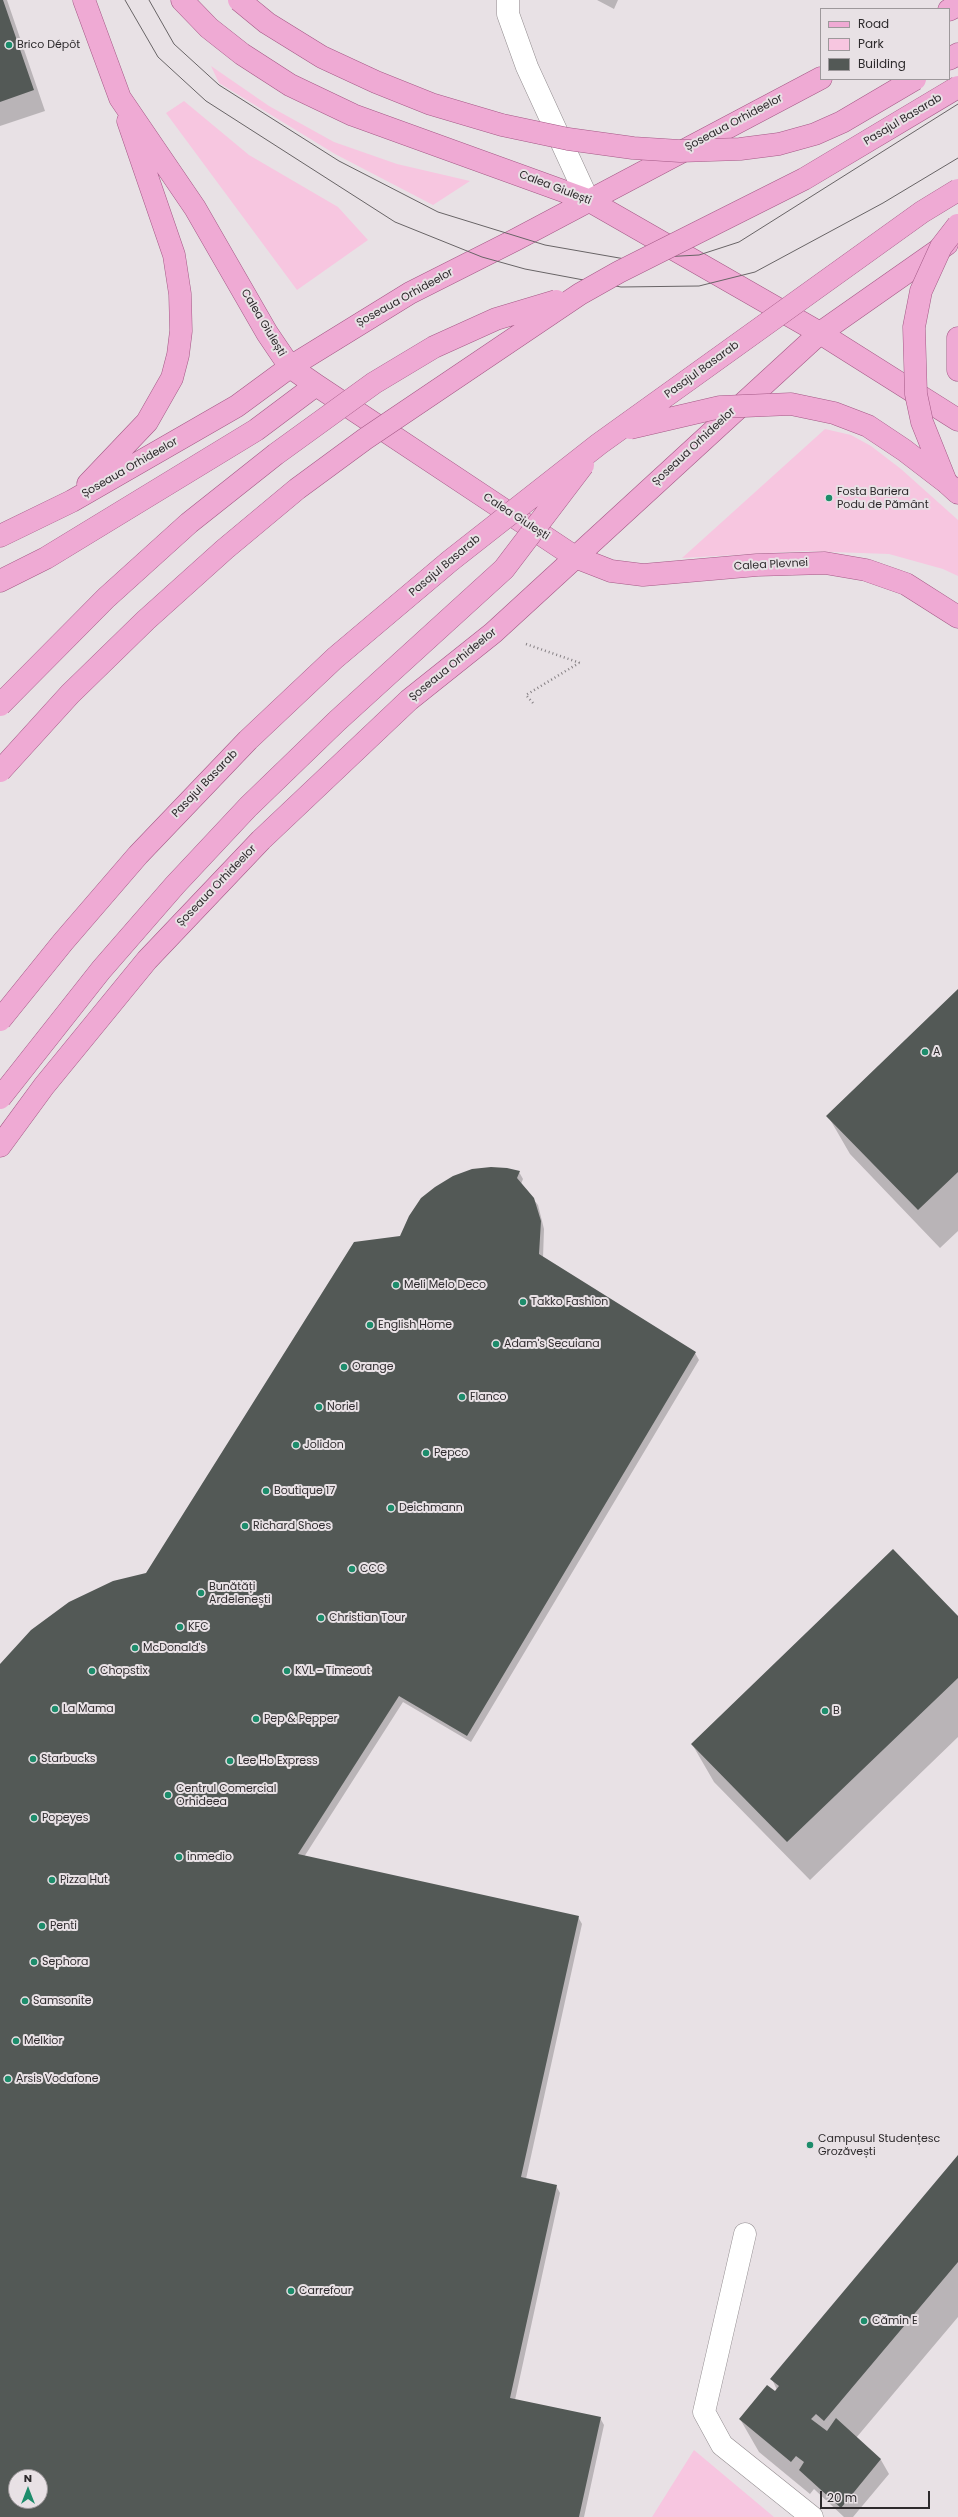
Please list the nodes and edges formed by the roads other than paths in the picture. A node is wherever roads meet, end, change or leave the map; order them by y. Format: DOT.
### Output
graph roads {
  1 [pos="84,0"];
  2 [pos="182,0"];
  3 [pos="239,0"];
  4 [pos="508,0"];
  5 [pos="820,79"];
  6 [pos="913,80"];
  7 [pos="958,87"];
  8 [pos="120,98"];
  9 [pos="958,190"];
  10 [pos="588,200"];
  11 [pos="958,225"];
  12 [pos="958,236"];
  13 [pos="580,294"];
  14 [pos="820,333"];
  15 [pos="958,338"];
  16 [pos="290,367"];
  17 [pos="958,370"];
  18 [pos="316,385"];
  19 [pos="958,420"];
  20 [pos="616,432"];
  21 [pos="599,444"];
  22 [pos="952,488"];
  23 [pos="72,501"];
  24 [pos="0,536"];
  25 [pos="575,557"];
  26 [pos="0,581"];
  27 [pos="958,617"];
  28 [pos="0,705"];
  29 [pos="0,771"];
  30 [pos="0,1020"];
  31 [pos="0,1098"];
  32 [pos="0,1146"];
  33 [pos="745,2234"];
  34 [pos="812,2517"];
  1 -- 8 [label="main road, Calea Giulești"];
  2 -- 10 [label="main road, Calea Giulești"];
  3 -- 6 [label="main road, bridge"];
  4 -- 10 [label="street"];
  5 -- 10 [label="main road, Șoseaua Orhideelor"];
  7 -- 13 [label="main road, Pasajul Basarab, bridge"];
  8 -- 16 [label="main road, Calea Giulești"];
  8 -- 23 [label="main road"];
  9 -- 20 [label="main road, Pasajul Basarab, bridge"];
  10 -- 14 [label="main road, Calea Giulești"];
  10 -- 16 [label="main road, Șoseaua Orhideelor"];
  11 -- 22 [label="main road, bridge"];
  12 -- 14 [label="main road, Șoseaua Orhideelor"];
  13 -- 28 [label="main road, bridge"];
  13 -- 29 [label="main road, Pasajul Basarab, bridge"];
  14 -- 19 [label="main road"];
  14 -- 25 [label="main road, Șoseaua Orhideelor"];
  15 -- 17 [label="main road"];
  16 -- 18 [label="main road, Calea Giulești"];
  16 -- 23 [label="main road, Șoseaua Orhideelor"];
  18 -- 25 [label="main road, Calea Giulești"];
  18 -- 26 [label="main road"];
  20 -- 21 [label="main road, Pasajul Basarab, bridge"];
  20 -- 22 [label="main road, bridge"];
  21 -- 30 [label="main road, Pasajul Basarab, bridge"];
  21 -- 31 [label="main road, bridge"];
  23 -- 24 [label="main road, Șoseaua Orhideelor"];
  25 -- 27 [label="main road, Calea Plevnei"];
  25 -- 32 [label="main road, Șoseaua Orhideelor"];
  33 -- 34 [label="street"];
}
